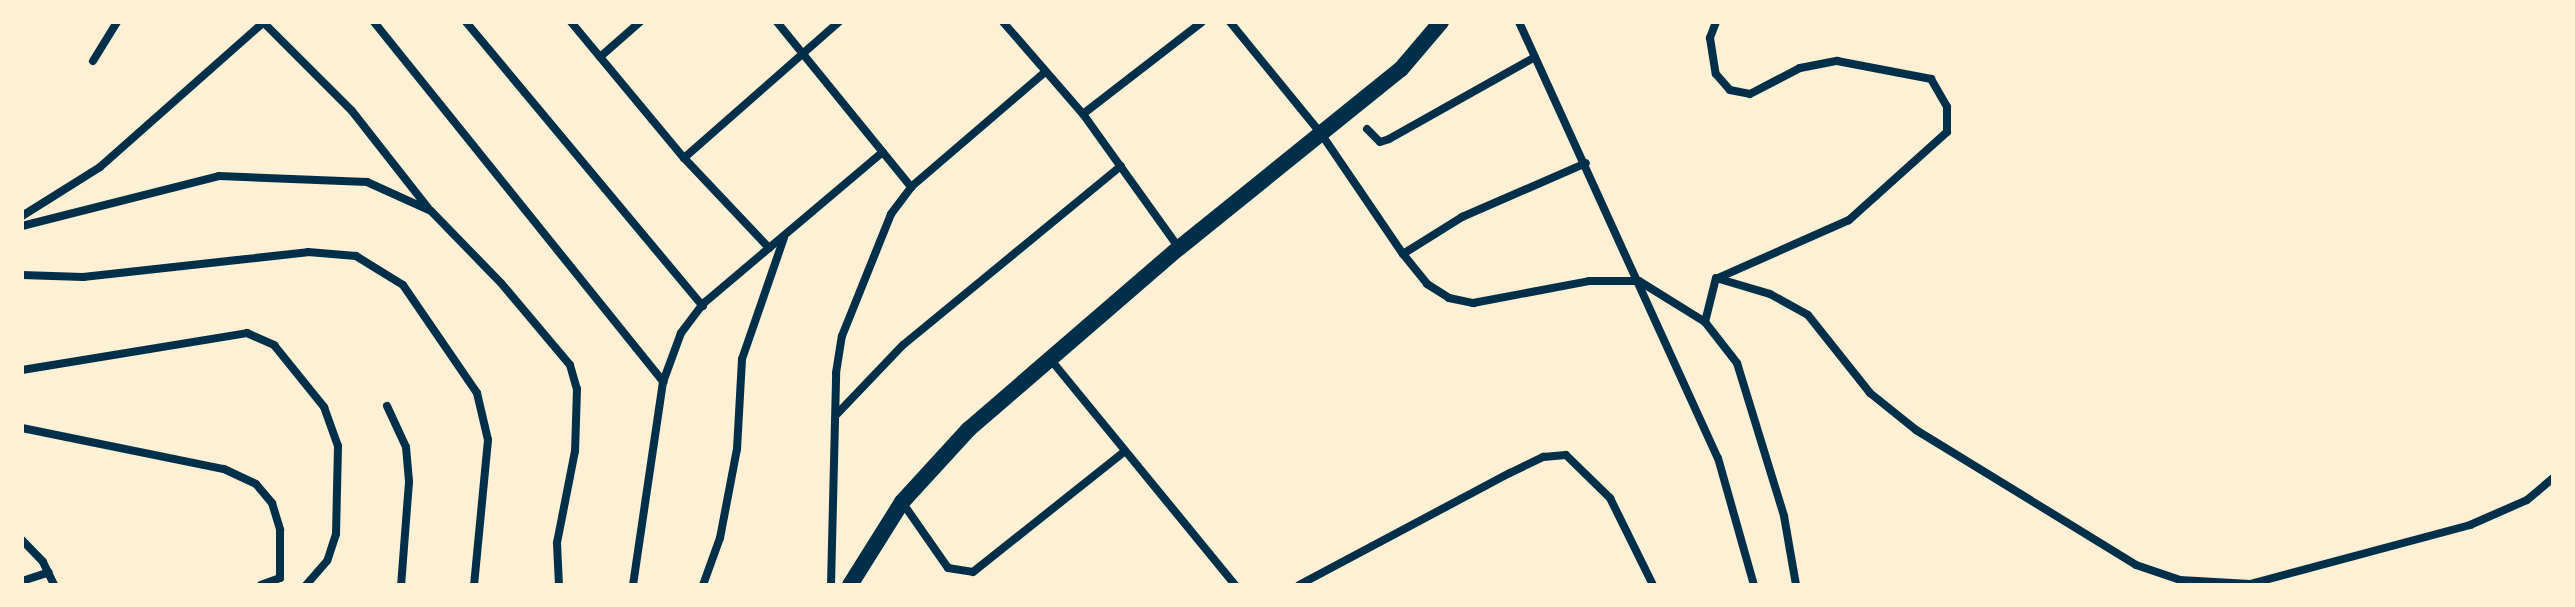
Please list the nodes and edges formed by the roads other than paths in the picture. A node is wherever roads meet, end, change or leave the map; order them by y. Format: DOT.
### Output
graph roads {
  1 [pos="117,22"];
  2 [pos="264,22"];
  3 [pos="374,22"];
  4 [pos="466,22"];
  5 [pos="571,22"];
  6 [pos="640,22"];
  7 [pos="777,22"];
  8 [pos="839,22"];
  9 [pos="1003,22"];
  10 [pos="1202,22"];
  11 [pos="1230,22"];
  12 [pos="1441,22"];
  13 [pos="1519,22"];
  14 [pos="1716,22"];
  15 [pos="803,54"];
  16 [pos="600,57"];
  17 [pos="1535,57"];
  18 [pos="93,61"];
  19 [pos="1045,72"];
  20 [pos="1083,114"];
  21 [pos="1367,129"];
  22 [pos="1322,135"];
  23 [pos="883,152"];
  24 [pos="684,158"];
  25 [pos="1586,163"];
  26 [pos="1121,166"];
  27 [pos="911,187"];
  28 [pos="431,211"];
  29 [pos="22,216"];
  30 [pos="22,226"];
  31 [pos="785,235"];
  32 [pos="769,248"];
  33 [pos="1179,248"];
  34 [pos="1403,254"];
  35 [pos="22,275"];
  36 [pos="1716,278"];
  37 [pos="1639,281"];
  38 [pos="703,306"];
  39 [pos="1705,322"];
  40 [pos="1051,360"];
  41 [pos="22,370"];
  42 [pos="663,382"];
  43 [pos="387,406"];
  44 [pos="836,415"];
  45 [pos="22,428"];
  46 [pos="1124,452"];
  47 [pos="2553,478"];
  48 [pos="902,502"];
  49 [pos="22,540"];
  50 [pos="49,572"];
  51 [pos="22,581"];
  52 [pos="283,582"];
  53 [pos="54,585"];
  54 [pos="261,585"];
  55 [pos="306,585"];
  56 [pos="401,585"];
  57 [pos="474,585"];
  58 [pos="559,585"];
  59 [pos="633,585"];
  60 [pos="703,585"];
  61 [pos="831,585"];
  62 [pos="850,585"];
  63 [pos="1235,585"];
  64 [pos="1299,585"];
  65 [pos="1652,585"];
  66 [pos="1754,585"];
  67 [pos="1796,585"];
  1 -- 18 [label="street"];
  2 -- 28 [label="street"];
  2 -- 29 [label="street"];
  3 -- 42 [label="street"];
  4 -- 38 [label="street"];
  5 -- 16 [label="street"];
  6 -- 16 [label="street"];
  7 -- 15 [label="street"];
  8 -- 15 [label="street"];
  9 -- 19 [label="street"];
  10 -- 20 [label="street"];
  11 -- 22 [label="street"];
  12 -- 22 [label="main road"];
  13 -- 17 [label="street"];
  14 -- 36 [label="street"];
  15 -- 23 [label="street"];
  15 -- 24 [label="street"];
  16 -- 24 [label="street"];
  17 -- 21 [label="street"];
  17 -- 25 [label="street"];
  19 -- 20 [label="street"];
  19 -- 27 [label="street"];
  20 -- 26 [label="street"];
  22 -- 33 [label="main road"];
  22 -- 34 [label="street"];
  23 -- 27 [label="street"];
  23 -- 31 [label="street"];
  24 -- 32 [label="street"];
  25 -- 34 [label="street"];
  25 -- 37 [label="street"];
  26 -- 33 [label="street"];
  26 -- 44 [label="street"];
  27 -- 44 [label="street"];
  28 -- 30 [label="street"];
  28 -- 58 [label="street"];
  31 -- 32 [label="street"];
  31 -- 60 [label="street"];
  32 -- 38 [label="street"];
  33 -- 40 [label="main road"];
  34 -- 37 [label="street"];
  35 -- 57 [label="street"];
  36 -- 39 [label="street"];
  36 -- 47 [label="street"];
  37 -- 39 [label="street"];
  37 -- 66 [label="street"];
  38 -- 42 [label="street"];
  39 -- 67 [label="street"];
  40 -- 46 [label="street"];
  40 -- 48 [label="main road"];
  41 -- 55 [label="street"];
  42 -- 59 [label="street"];
  43 -- 56 [label="street"];
  44 -- 61 [label="street"];
  45 -- 52 [label="street"];
  46 -- 48 [label="street"];
  46 -- 63 [label="street"];
  48 -- 62 [label="main road"];
  49 -- 50 [label="street"];
  50 -- 51 [label="street"];
  50 -- 53 [label="street"];
  52 -- 54 [label="street"];
  64 -- 65 [label="street"];
}
